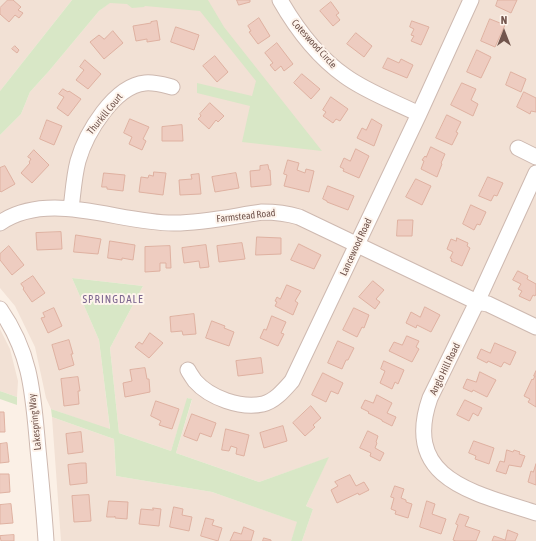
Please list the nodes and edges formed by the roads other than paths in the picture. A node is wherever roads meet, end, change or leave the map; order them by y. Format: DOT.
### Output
graph roads {
  1 [pos="280,0"];
  2 [pos="471,0"];
  3 [pos="172,87"];
  4 [pos="419,114"];
  5 [pos="518,148"];
  6 [pos="536,157"];
  7 [pos="536,173"];
  8 [pos="71,209"];
  9 [pos="0,223"];
  10 [pos="358,244"];
  11 [pos="477,302"];
  12 [pos="0,309"];
  13 [pos="536,326"];
  14 [pos="536,335"];
  15 [pos="188,370"];
  16 [pos="536,513"];
  17 [pos="46,541"];
  1 -- 4 [label="street, Coteswood Circle"];
  2 -- 4 [label="street, Lancewood Road"];
  3 -- 8 [label="street, Thurkill Court"];
  4 -- 10 [label="street, Lancewood Road"];
  5 -- 6 [label="street"];
  7 -- 11 [label="street, Anglo Hill Road"];
  8 -- 9 [label="street, Farmstead Road"];
  8 -- 10 [label="street, Farmstead Road"];
  10 -- 11 [label="street, Farmstead Road"];
  10 -- 15 [label="street, Lancewood Road"];
  11 -- 13 [label="street, Farmstead Road"];
  11 -- 14 [label="street, Farmstead Road"];
  11 -- 16 [label="street, Anglo Hill Road"];
  12 -- 17 [label="street, Lakespring Way"];
}
